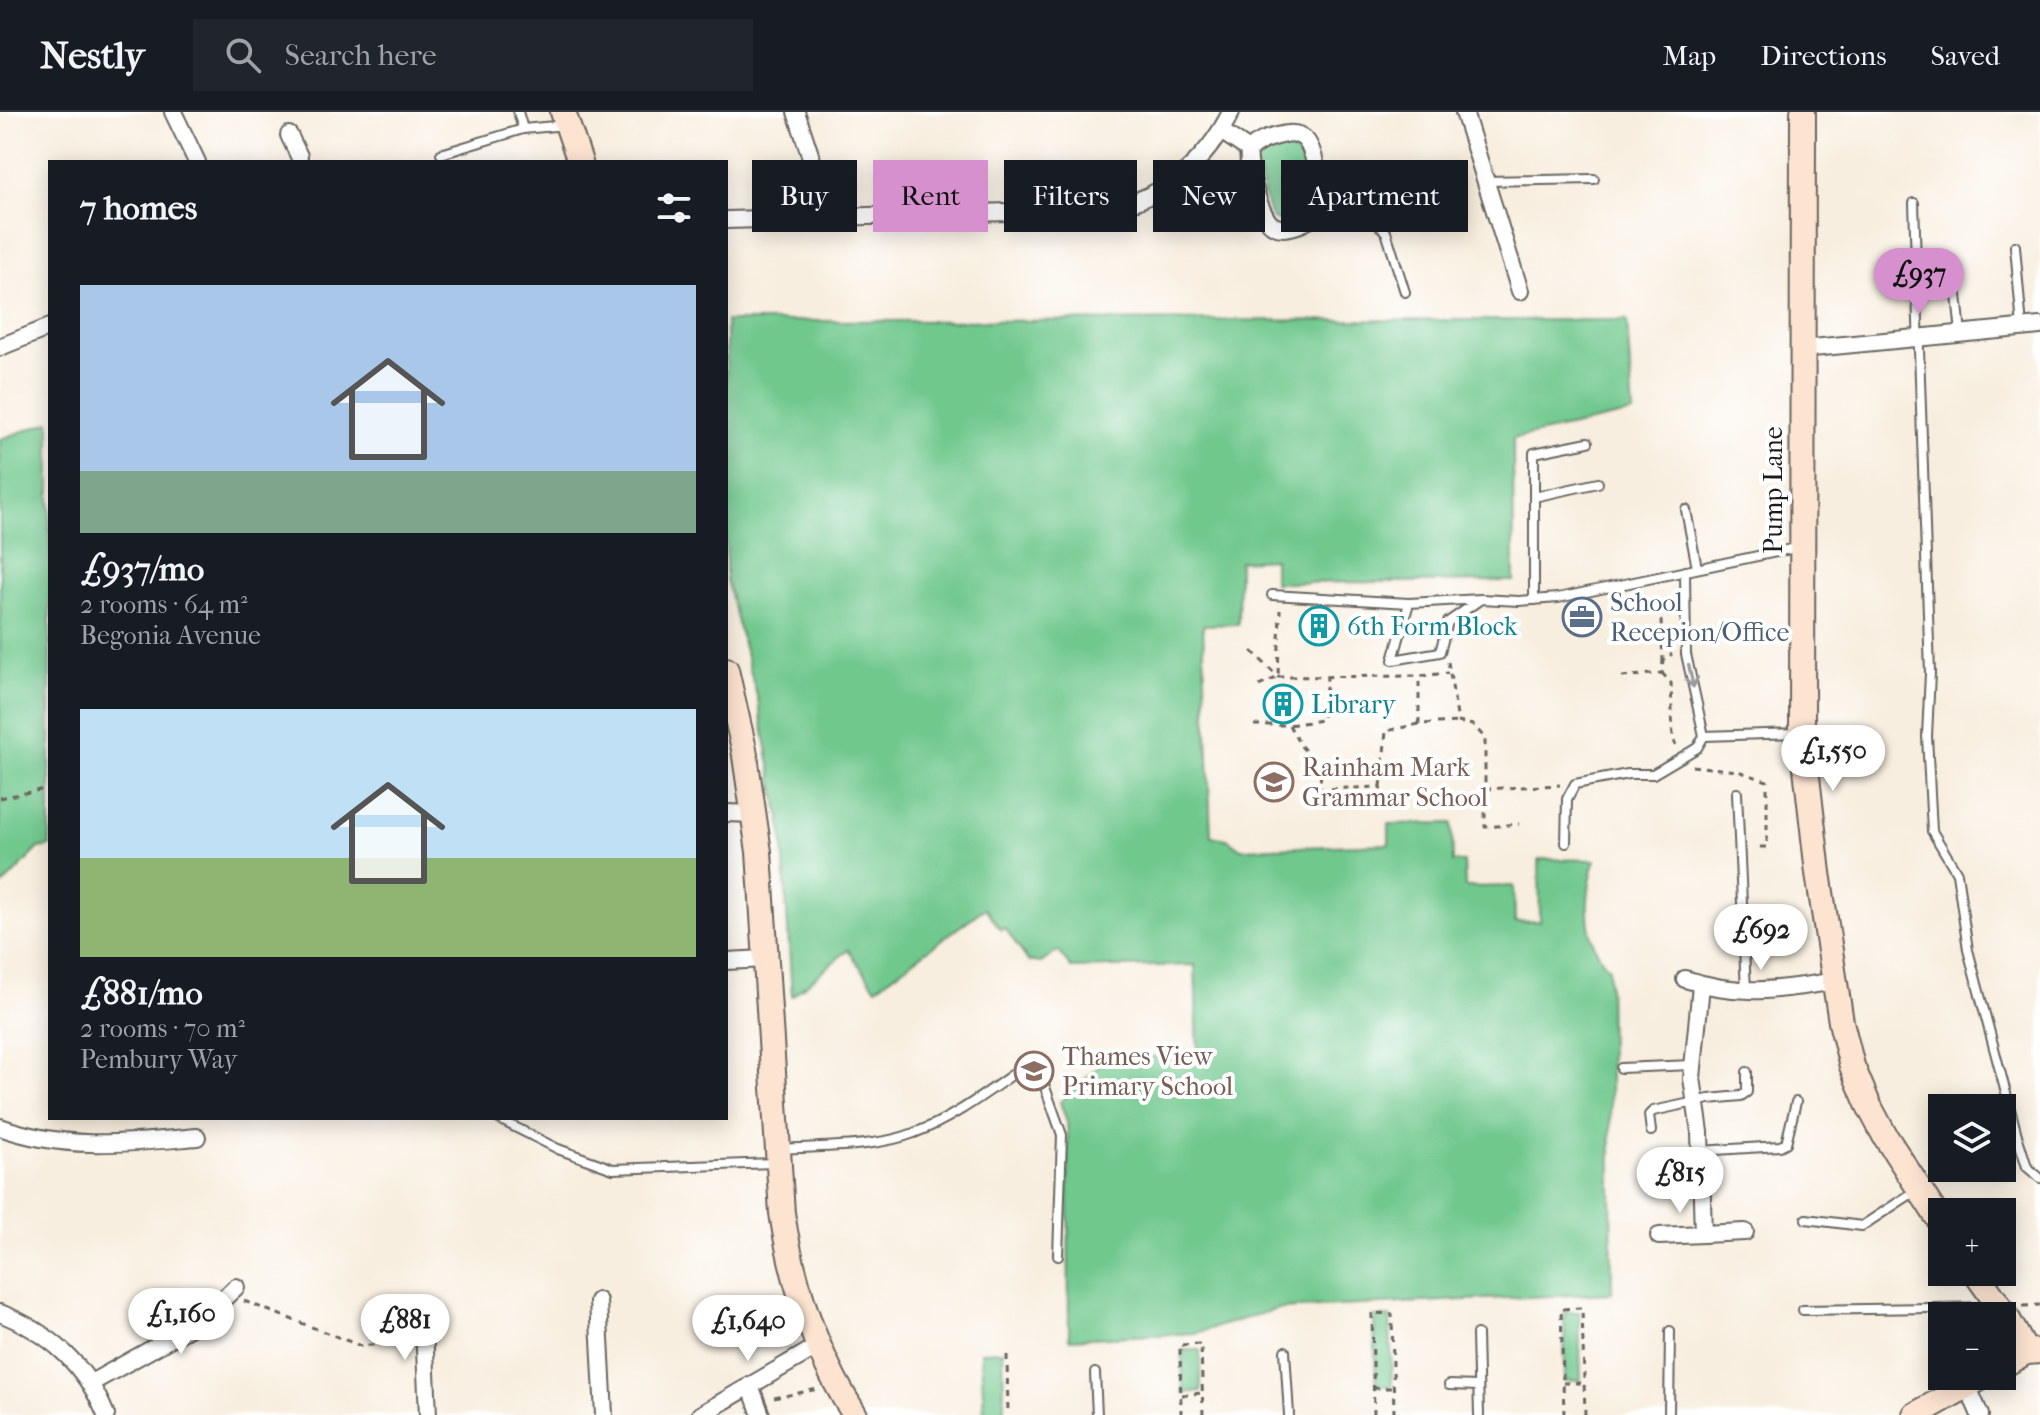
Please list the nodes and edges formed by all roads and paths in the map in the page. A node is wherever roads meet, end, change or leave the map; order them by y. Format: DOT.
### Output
graph roads {
  1 [pos="173,112"];
  2 [pos="518,112"];
  3 [pos="796,112"];
  4 [pos="1231,112"];
  5 [pos="1464,112"];
  6 [pos="1803,112"];
  7 [pos="565,119"];
  8 [pos="523,129"];
  9 [pos="1221,131"];
  10 [pos="289,135"];
  11 [pos="1249,150"];
  12 [pos="441,154"];
  13 [pos="196,160"];
  14 [pos="296,160"];
  15 [pos="579,160"];
  16 [pos="812,160"];
  17 [pos="1314,160"];
  18 [pos="1594,179"];
  19 [pos="1486,181"];
  20 [pos="1914,203"];
  21 [pos="857,217"];
  22 [pos="728,220"];
  23 [pos="752,220"];
  24 [pos="1281,227"];
  25 [pos="1386,232"];
  26 [pos="2015,246"];
  27 [pos="1520,291"];
  28 [pos="1405,292"];
  29 [pos="1957,295"];
  30 [pos="2040,326"];
  31 [pos="48,328"];
  32 [pos="2022,328"];
  33 [pos="1961,333"];
  34 [pos="1919,336"];
  35 [pos="0,347"];
  36 [pos="1802,349"];
  37 [pos="1588,442"];
  38 [pos="1598,483"];
  39 [pos="1534,497"];
  40 [pos="1686,510"];
  41 [pos="1801,546"];
  42 [pos="1697,568"];
  43 [pos="1685,571"];
  44 [pos="1634,582"];
  45 [pos="1276,596"];
  46 [pos="1481,599"];
  47 [pos="1534,600"];
  48 [pos="1409,603"];
  49 [pos="1686,643"];
  50 [pos="1252,651"];
  51 [pos="1448,660"];
  52 [pos="1663,660"];
  53 [pos="1448,673"];
  54 [pos="1662,673"];
  55 [pos="1419,676"];
  56 [pos="1278,677"];
  57 [pos="1622,677"];
  58 [pos="1327,678"];
  59 [pos="728,679"];
  60 [pos="1259,686"];
  61 [pos="1458,722"];
  62 [pos="1419,724"];
  63 [pos="1254,725"];
  64 [pos="1289,725"];
  65 [pos="1802,733"];
  66 [pos="1704,736"];
  67 [pos="1682,757"];
  68 [pos="1575,784"];
  69 [pos="1381,787"];
  70 [pos="48,788"];
  71 [pos="1485,789"];
  72 [pos="1737,793"];
  73 [pos="0,798"];
  74 [pos="1376,805"];
  75 [pos="728,813"];
  76 [pos="754,814"];
  77 [pos="1519,824"];
  78 [pos="1566,843"];
  79 [pos="1739,847"];
  80 [pos="766,959"];
  81 [pos="728,961"];
  82 [pos="1685,979"];
  83 [pos="1835,981"];
  84 [pos="1701,985"];
  85 [pos="1746,992"];
  86 [pos="1692,1065"];
  87 [pos="1621,1068"];
  88 [pos="1747,1072"];
  89 [pos="1796,1102"];
  90 [pos="1696,1103"];
  91 [pos="501,1120"];
  92 [pos="0,1127"];
  93 [pos="1651,1131"];
  94 [pos="197,1137"];
  95 [pos="1700,1151"];
  96 [pos="780,1156"];
  97 [pos="2040,1178"];
  98 [pos="1918,1189"];
  99 [pos="1928,1204"];
  100 [pos="1806,1219"];
  101 [pos="1745,1232"];
  102 [pos="1703,1234"];
  103 [pos="1659,1236"];
  104 [pos="1058,1256"];
  105 [pos="233,1291"];
  106 [pos="598,1301"];
  107 [pos="1928,1306"];
  108 [pos="423,1307"];
  109 [pos="1803,1310"];
  110 [pos="0,1313"];
  111 [pos="2016,1329"];
  112 [pos="1670,1331"];
  113 [pos="1477,1334"];
  114 [pos="424,1340"];
  115 [pos="818,1346"];
  116 [pos="1285,1351"];
  117 [pos="2033,1352"];
  118 [pos="1007,1355"];
  119 [pos="1095,1373"];
  120 [pos="832,1374"];
  121 [pos="91,1383"];
  122 [pos="1563,1383"];
  123 [pos="1584,1383"];
  124 [pos="750,1385"];
  125 [pos="1449,1385"];
  126 [pos="1478,1386"];
  127 [pos="1373,1388"];
  128 [pos="1394,1388"];
  129 [pos="1959,1390"];
  130 [pos="1976,1390"];
  131 [pos="1203,1393"];
  132 [pos="1181,1395"];
  133 [pos="760,1408"];
  134 [pos="106,1415"];
  135 [pos="428,1415"];
  136 [pos="604,1415"];
  137 [pos="700,1415"];
  138 [pos="855,1415"];
  139 [pos="1008,1415"];
  140 [pos="1097,1415"];
  141 [pos="1181,1415"];
  142 [pos="1203,1415"];
  143 [pos="1289,1415"];
  144 [pos="1374,1415"];
  145 [pos="1394,1415"];
  146 [pos="1479,1415"];
  147 [pos="1564,1415"];
  148 [pos="1585,1415"];
  149 [pos="1669,1415"];
  150 [pos="1915,1415"];
  151 [pos="1980,1415"];
  1 -- 13 [label="street"];
  2 -- 8 [label="lane"];
  3 -- 16 [label="street"];
  4 -- 9 [label="street"];
  5 -- 19 [label="street"];
  6 -- 36 [label="street, Pump Lane"];
  7 -- 8 [label="lane"];
  7 -- 15 [label="street"];
  8 -- 12 [label="lane"];
  9 -- 11 [label="street"];
  9 -- 21 [label="street"];
  10 -- 14 [label="street"];
  11 -- 17 [label="street"];
  11 -- 24 [label="street"];
  18 -- 19 [label="lane"];
  19 -- 27 [label="street"];
  20 -- 34 [label="lane"];
  22 -- 23 [label="street"];
  25 -- 28 [label="lane"];
  26 -- 32 [label="lane"];
  29 -- 33 [label="lane"];
  30 -- 32 [label="street"];
  31 -- 35 [label="street"];
  32 -- 33 [label="street"];
  33 -- 34 [label="street"];
  34 -- 36 [label="street"];
  34 -- 97 [label="lane"];
  36 -- 41 [label="street, Pump Lane"];
  37 -- 39 [label="lane"];
  38 -- 39 [label="lane"];
  39 -- 47 [label="lane"];
  40 -- 42 [label="lane"];
  41 -- 42 [label="lane"];
  41 -- 65 [label="street, Pump Lane"];
  42 -- 43 [label="lane"];
  43 -- 44 [label="lane"];
  43 -- 49 [label="lane"];
  44 -- 47 [label="lane"];
  44 -- 52 [label="path"];
  45 -- 48 [label="lane"];
  45 -- 56 [label="path"];
  46 -- 47 [label="lane"];
  46 -- 48 [label="lane"];
  46 -- 48 [label="lane"];
  49 -- 52 [label="path"];
  49 -- 66 [label="lane, one-way"];
  50 -- 56 [label="path"];
  51 -- 53 [label="path"];
  52 -- 54 [label="path"];
  53 -- 55 [label="path"];
  53 -- 61 [label="path"];
  54 -- 57 [label="path"];
  54 -- 67 [label="path"];
  55 -- 58 [label="path"];
  55 -- 62 [label="path"];
  56 -- 58 [label="path"];
  56 -- 60 [label="path"];
  58 -- 64 [label="path"];
  59 -- 76 [label="street"];
  61 -- 62 [label="path"];
  61 -- 71 [label="path"];
  62 -- 69 [label="path"];
  63 -- 64 [label="path"];
  64 -- 69 [label="path"];
  65 -- 66 [label="lane"];
  65 -- 83 [label="street, Pump Lane"];
  66 -- 67 [label="lane"];
  67 -- 68 [label="lane"];
  67 -- 79 [label="path"];
  68 -- 71 [label="path"];
  68 -- 78 [label="lane"];
  69 -- 74 [label="path"];
  70 -- 73 [label="path"];
  71 -- 77 [label="path"];
  72 -- 79 [label="lane"];
  75 -- 76 [label="street"];
  76 -- 80 [label="street"];
  79 -- 85 [label="lane"];
  80 -- 81 [label="street"];
  80 -- 96 [label="street"];
  82 -- 84 [label="street"];
  83 -- 85 [label="street"];
  83 -- 98 [label="street, Pump Lane"];
  84 -- 85 [label="street"];
  84 -- 86 [label="street"];
  86 -- 87 [label="lane"];
  86 -- 90 [label="street"];
  88 -- 90 [label="lane"];
  89 -- 95 [label="lane"];
  90 -- 93 [label="lane"];
  90 -- 95 [label="street"];
  91 -- 96 [label="lane"];
  92 -- 94 [label="street"];
  95 -- 102 [label="street"];
  96 -- 104 [label="lane"];
  96 -- 115 [label="street"];
  98 -- 99 [label="street, Pump Lane"];
  98 -- 100 [label="lane"];
  101 -- 102 [label="street"];
  102 -- 103 [label="street"];
  105 -- 114 [label="path"];
  105 -- 121 [label="street"];
  106 -- 136 [label="street"];
  107 -- 109 [label="lane"];
  108 -- 114 [label="street"];
  110 -- 121 [label="street"];
  111 -- 117 [label="street"];
  112 -- 149 [label="lane"];
  113 -- 126 [label="lane"];
  114 -- 135 [label="street"];
  115 -- 120 [label="street"];
  115 -- 124 [label="street"];
  116 -- 143 [label="lane"];
  118 -- 139 [label="path"];
  119 -- 140 [label="lane"];
  120 -- 133 [label="path"];
  120 -- 138 [label="street"];
  121 -- 134 [label="street"];
  122 -- 123 [label="path"];
  122 -- 123 [label="path"];
  122 -- 147 [label="path"];
  123 -- 148 [label="path"];
  124 -- 133 [label="street"];
  124 -- 137 [label="street"];
  125 -- 126 [label="lane"];
  126 -- 146 [label="lane"];
  127 -- 128 [label="path"];
  127 -- 128 [label="path"];
  127 -- 144 [label="path"];
  128 -- 145 [label="path"];
  129 -- 150 [label="street"];
  130 -- 151 [label="street"];
  131 -- 132 [label="path"];
  131 -- 132 [label="path"];
  131 -- 142 [label="path"];
  132 -- 141 [label="path"];
}
